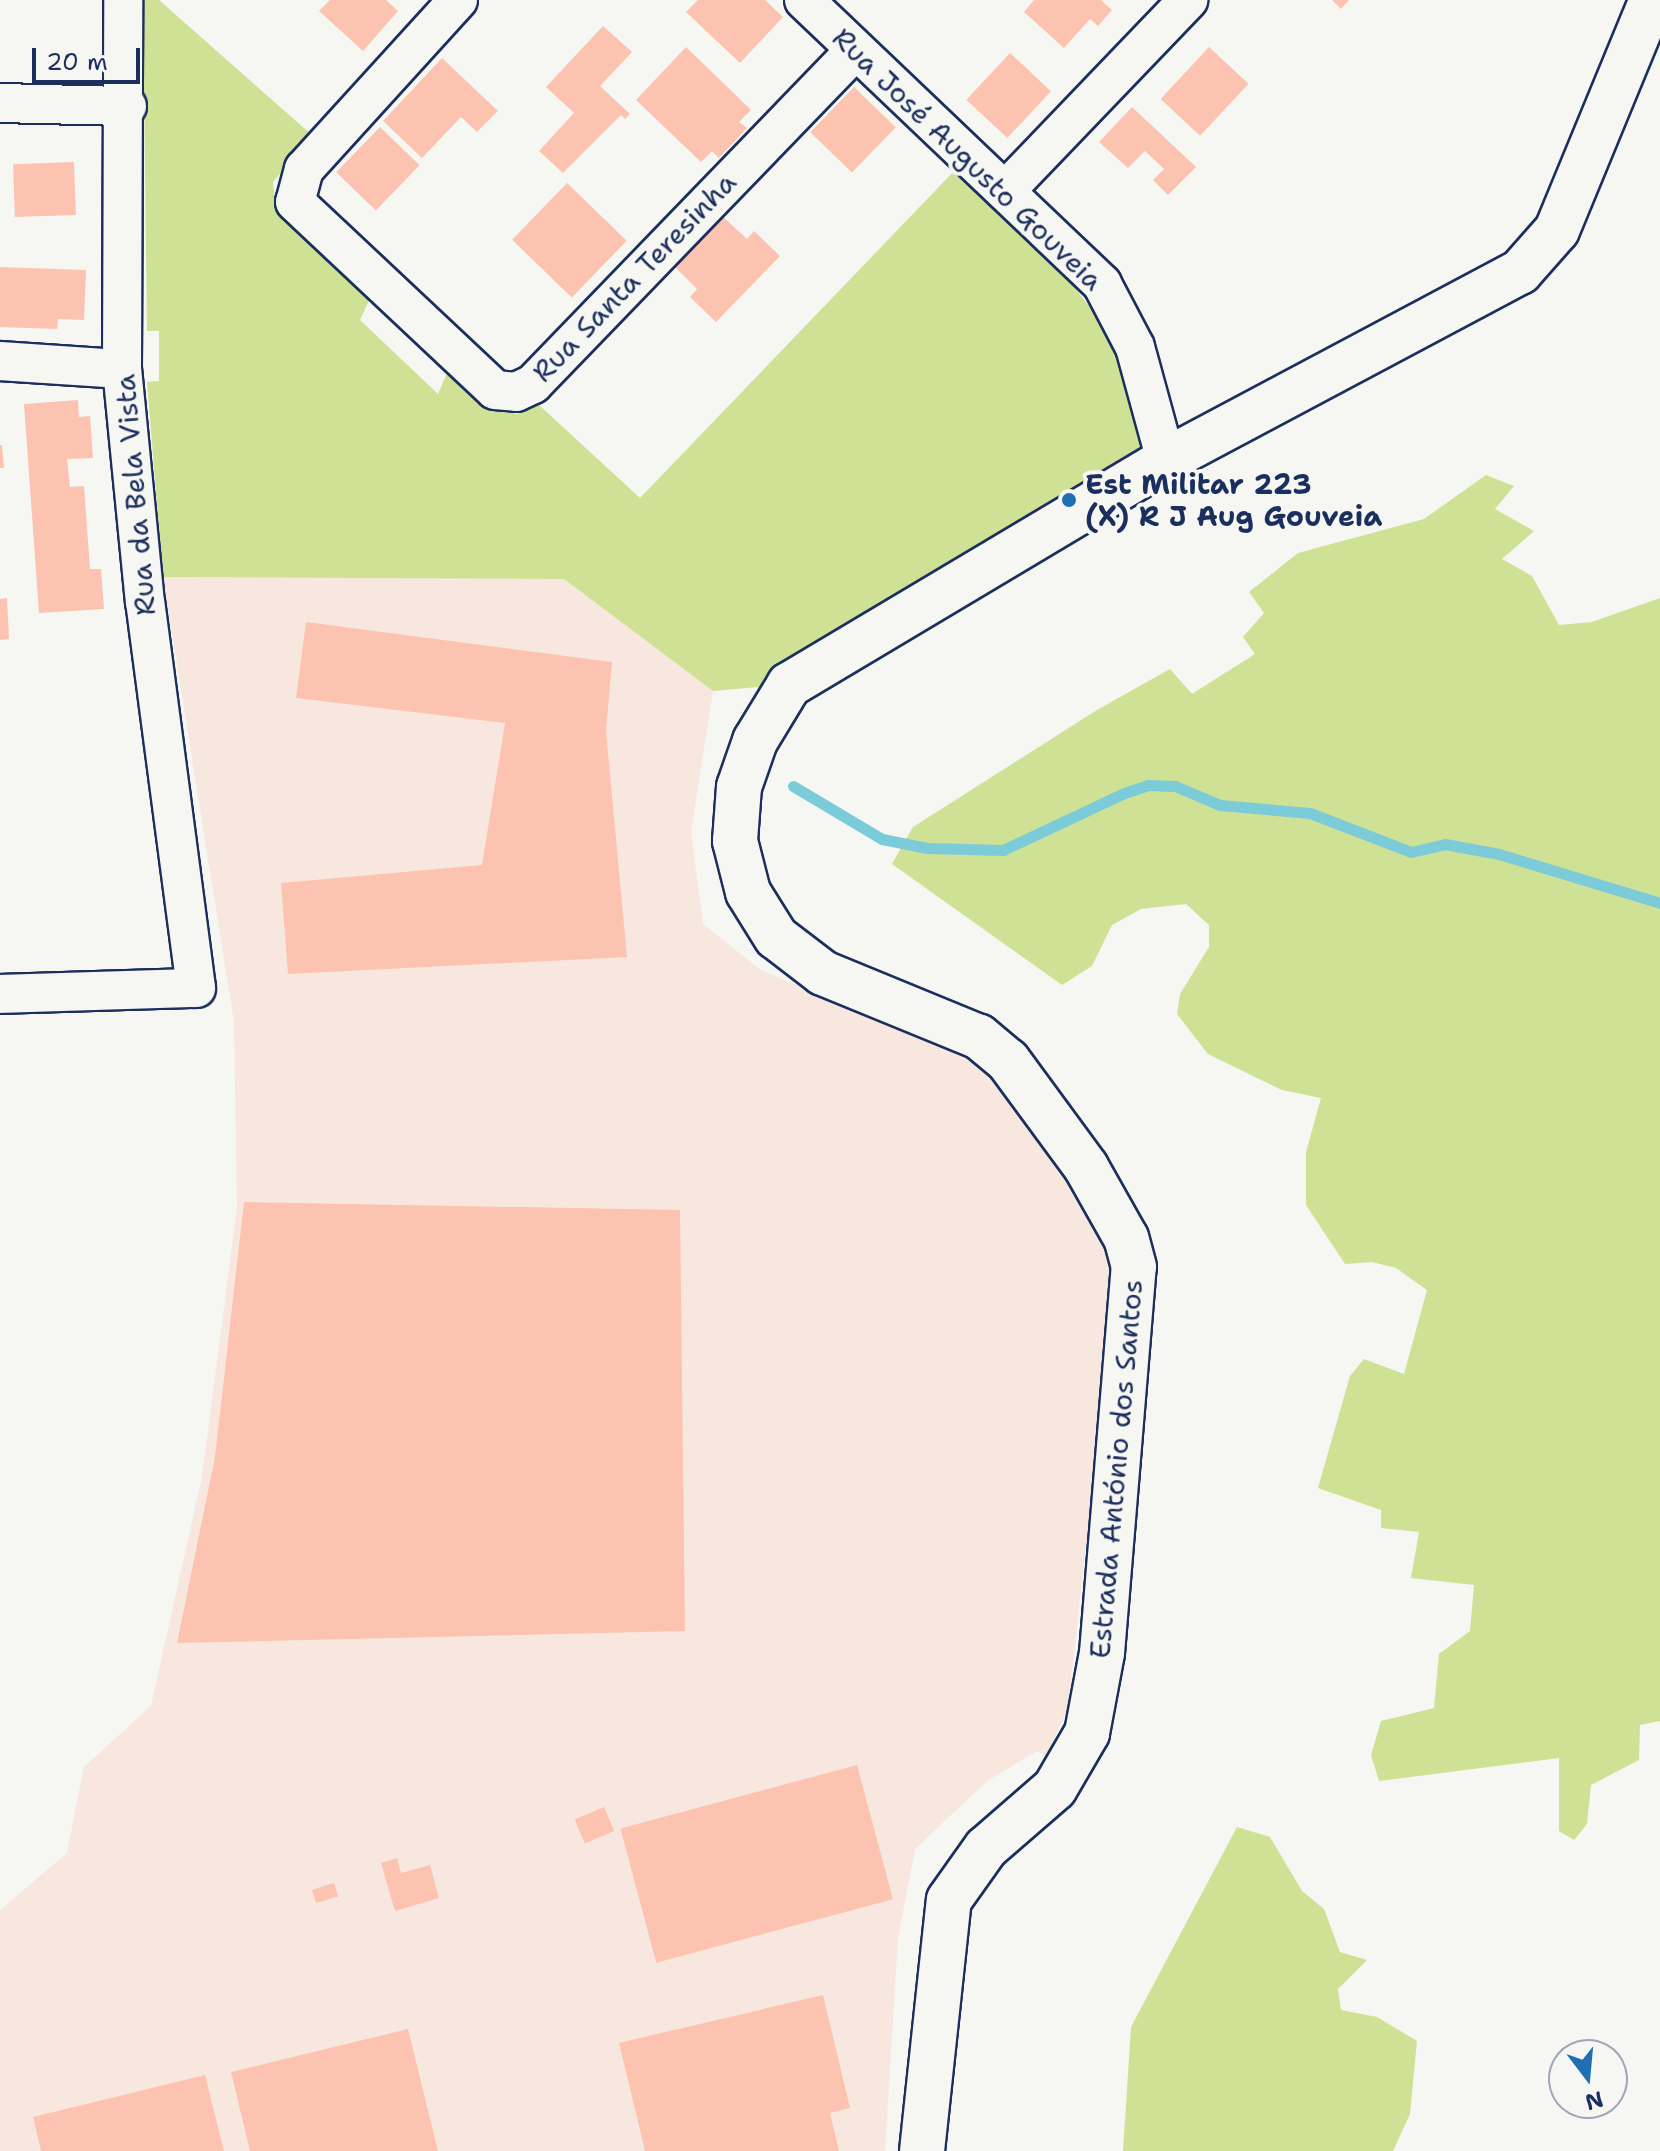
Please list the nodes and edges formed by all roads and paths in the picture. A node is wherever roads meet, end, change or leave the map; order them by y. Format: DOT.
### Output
graph roads {
  1 [pos="123,0"];
  2 [pos="458,0"];
  3 [pos="804,0"];
  4 [pos="1188,0"];
  5 [pos="1652,0"];
  6 [pos="855,50"];
  7 [pos="0,103"];
  8 [pos="127,106"];
  9 [pos="1005,191"];
  10 [pos="0,361"];
  11 [pos="122,369"];
  12 [pos="1166,460"];
  13 [pos="0,994"];
  14 [pos="922,2151"];
  1 -- 8 [label="street, Rua da Bela Vista"];
  2 -- 6 [label="street, Rua Santa Teresinha"];
  3 -- 6 [label="street, Rua José Augusto Gouveia"];
  4 -- 9 [label="street"];
  5 -- 12 [label="street, Estrada António dos Santos"];
  6 -- 9 [label="street, Rua José Augusto Gouveia"];
  7 -- 8 [label="street"];
  8 -- 11 [label="street, Rua da Bela Vista"];
  9 -- 12 [label="street, Rua José Augusto Gouveia"];
  10 -- 11 [label="street"];
  11 -- 13 [label="street, Rua da Bela Vista"];
  12 -- 14 [label="street, Estrada António dos Santos"];
}
